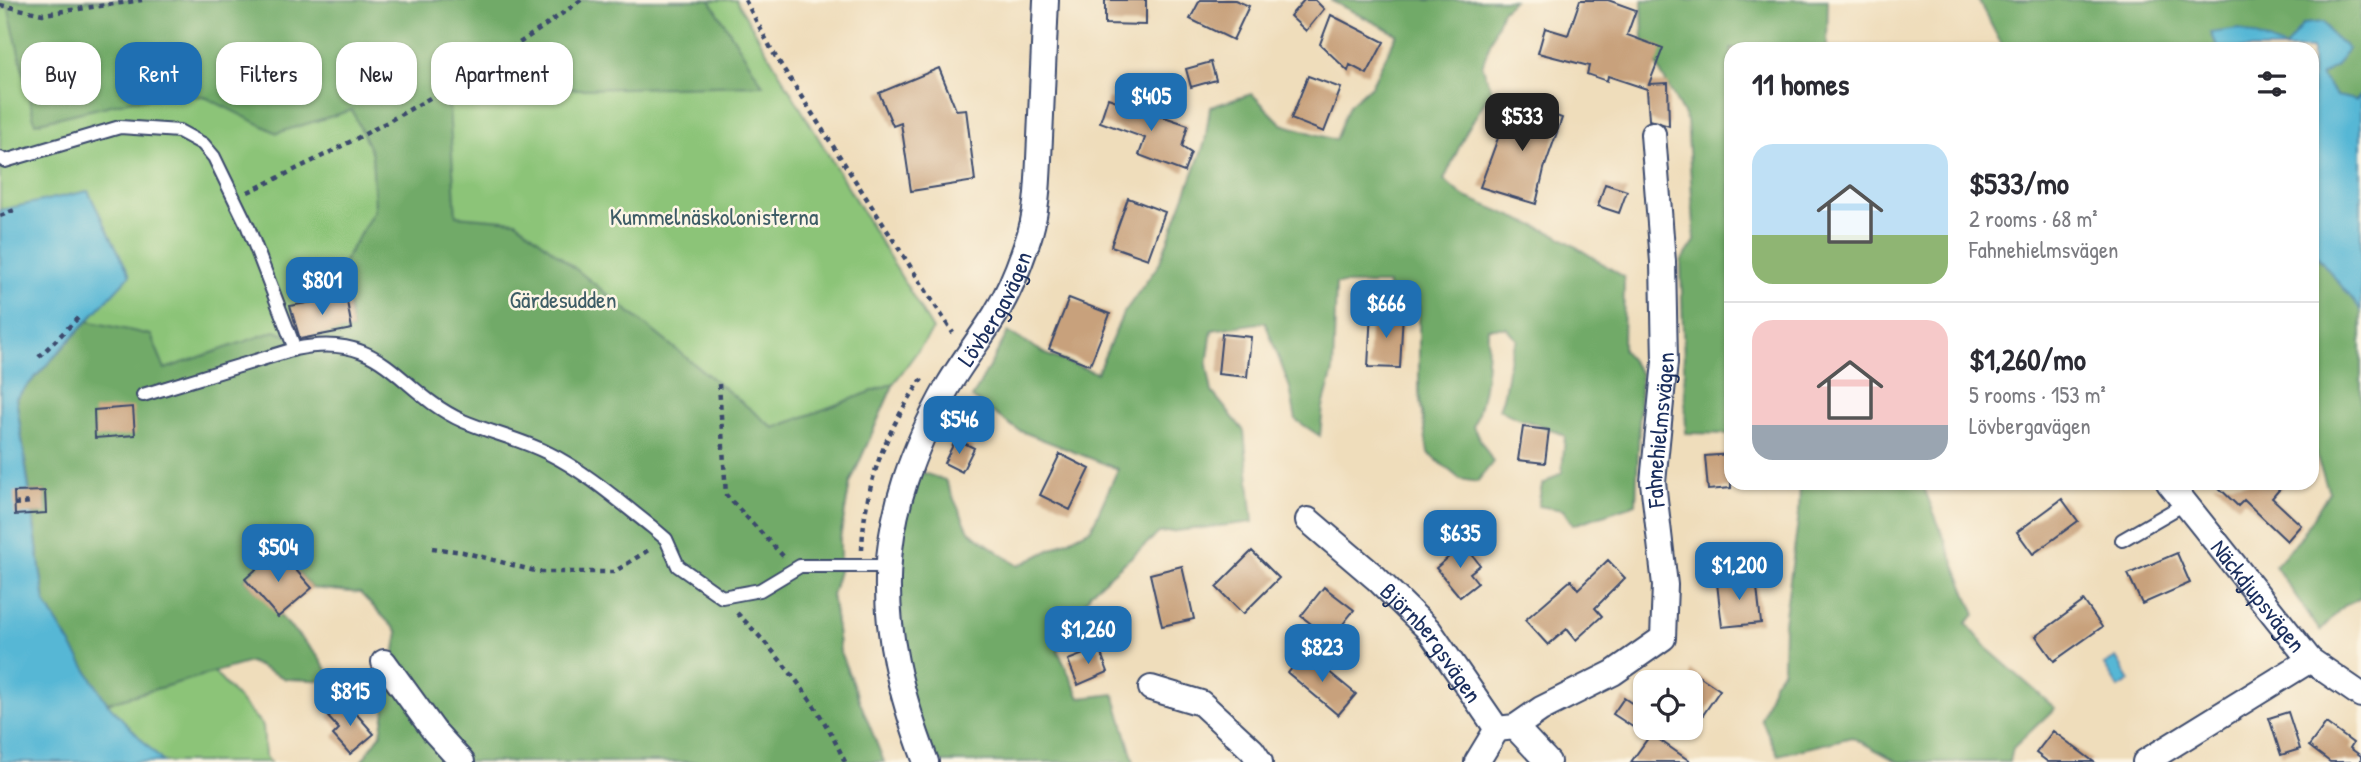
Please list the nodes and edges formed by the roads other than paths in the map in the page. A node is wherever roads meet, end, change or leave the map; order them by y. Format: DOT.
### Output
graph roads {
  1 [pos="1046,0"];
  2 [pos="1653,134"];
  3 [pos="2,161"];
  4 [pos="295,349"];
  5 [pos="143,396"];
  6 [pos="2175,490"];
  7 [pos="2186,503"];
  8 [pos="1308,520"];
  9 [pos="2122,540"];
  10 [pos="886,566"];
  11 [pos="2310,660"];
  12 [pos="384,662"];
  13 [pos="1151,688"];
  14 [pos="2361,695"];
  15 [pos="1506,728"];
  16 [pos="462,762"];
  17 [pos="926,762"];
  18 [pos="1260,762"];
  19 [pos="1477,762"];
  20 [pos="1548,762"];
  21 [pos="2145,762"];
  1 -- 10 [label="street, Lövbergavägen"];
  2 -- 15 [label="street, Fahnehielmsvägen"];
  3 -- 4 [label="lane"];
  4 -- 5 [label="lane"];
  4 -- 10 [label="lane"];
  6 -- 7 [label="street, Näckdjupsvägen"];
  7 -- 9 [label="lane"];
  7 -- 11 [label="street, Näckdjupsvägen"];
  8 -- 15 [label="street, Björnbergsvägen"];
  10 -- 17 [label="street, Lövbergavägen"];
  11 -- 14 [label="street, Näckdjupsvägen"];
  11 -- 21 [label="street"];
  12 -- 16 [label="street"];
  13 -- 18 [label="street"];
  15 -- 19 [label="street, Fahnehielmsvägen"];
  15 -- 20 [label="street, Björnbergsvägen"];
}
